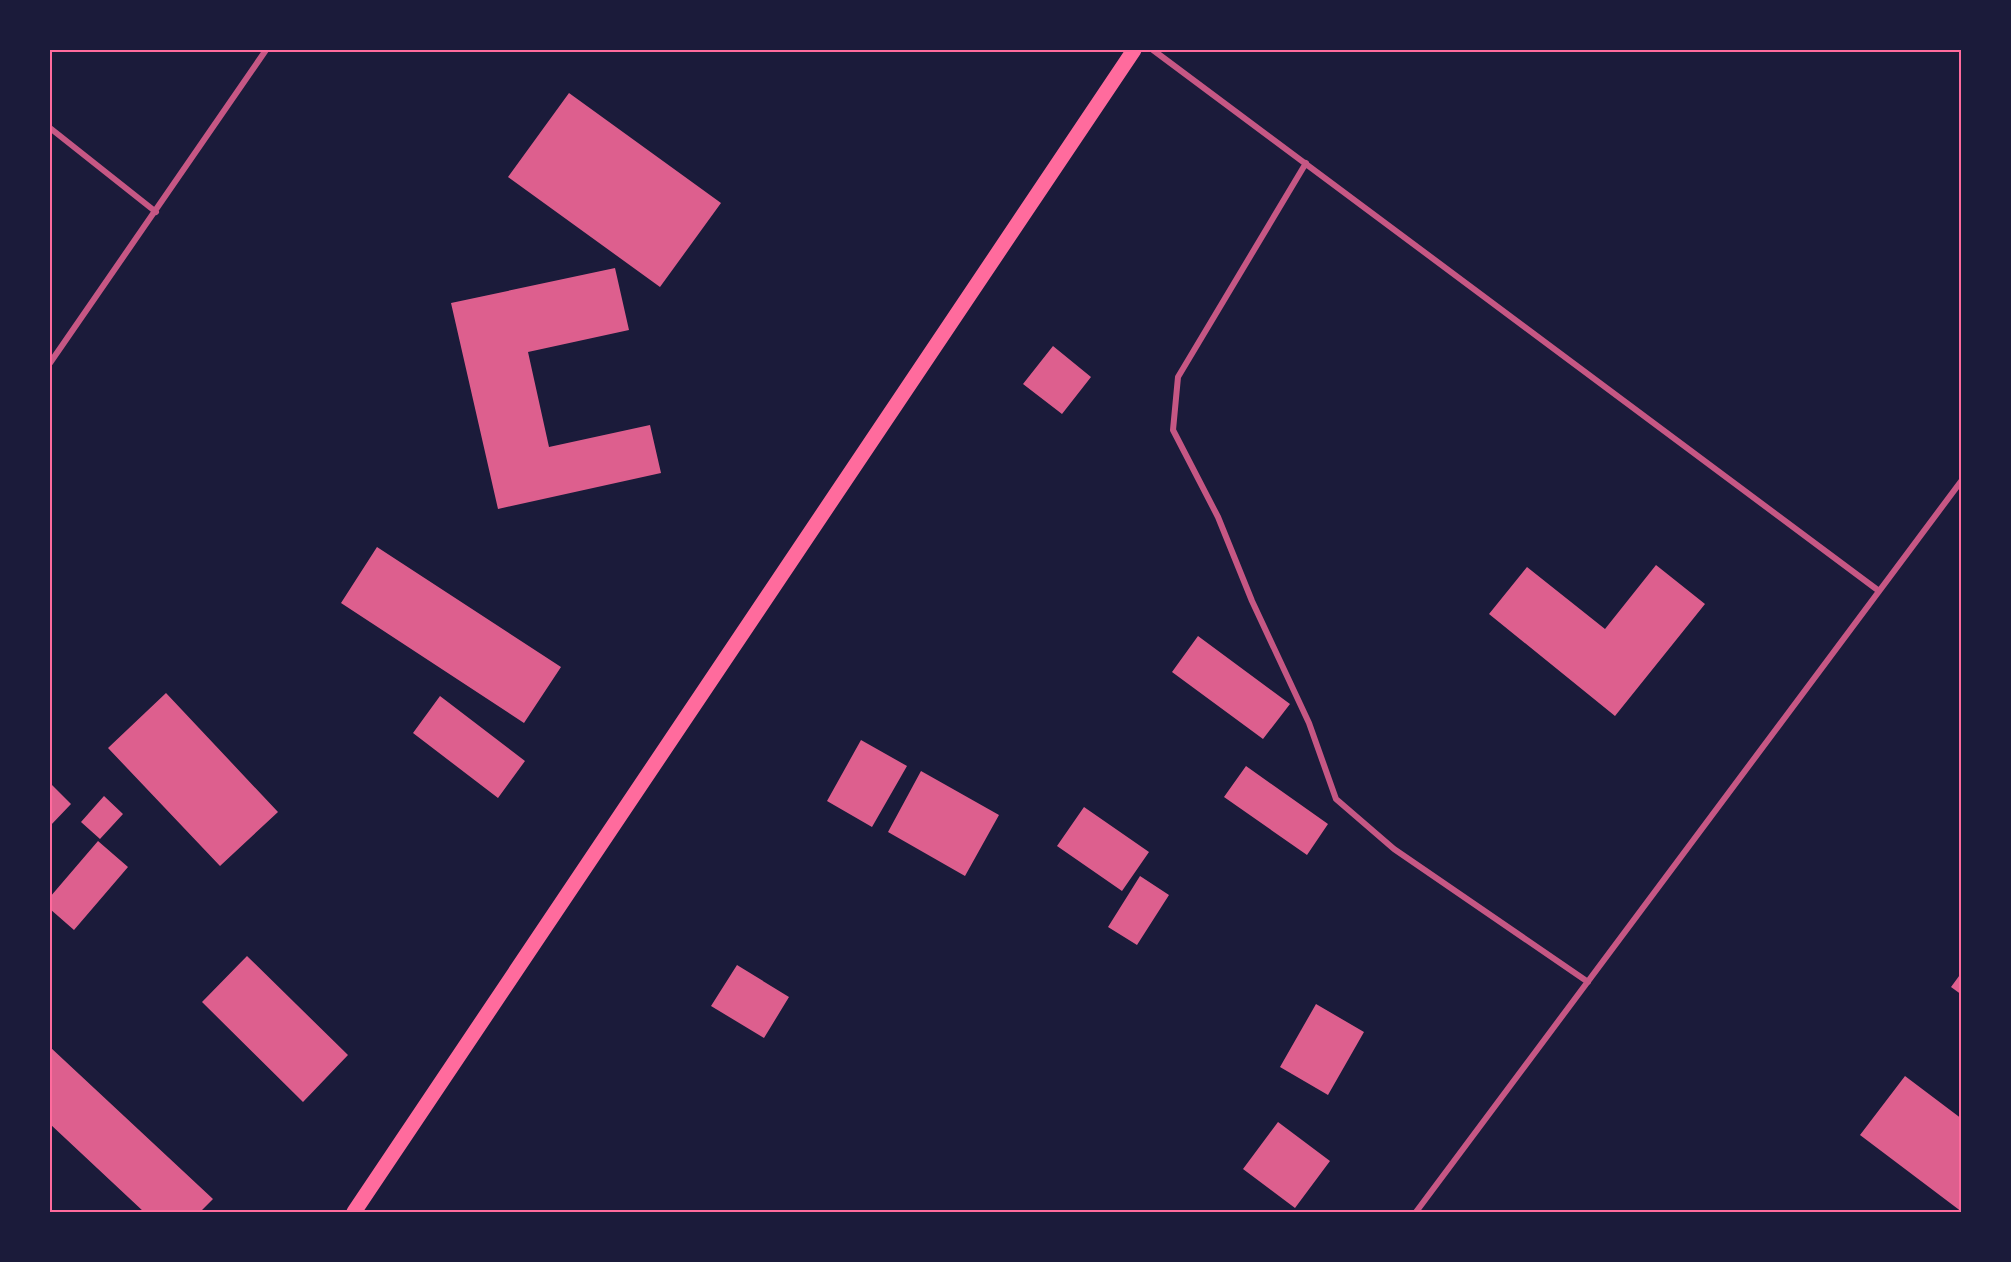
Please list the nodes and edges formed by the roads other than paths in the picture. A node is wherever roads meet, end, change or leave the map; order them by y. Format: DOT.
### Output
graph roads {
  1 [pos="266,50"];
  2 [pos="1134,50"];
  3 [pos="1153,50"];
  4 [pos="50,128"];
  5 [pos="1306,163"];
  6 [pos="156,212"];
  7 [pos="50,363"];
  8 [pos="1962,480"];
  9 [pos="1879,591"];
  10 [pos="1588,982"];
  11 [pos="354,1212"];
  12 [pos="1416,1212"];
  1 -- 6 [label="street"];
  2 -- 11 [label="main road"];
  3 -- 5 [label="street"];
  4 -- 6 [label="street"];
  5 -- 9 [label="street"];
  5 -- 10 [label="street"];
  6 -- 7 [label="street"];
  8 -- 9 [label="street"];
  9 -- 10 [label="street"];
  10 -- 12 [label="street"];
}
